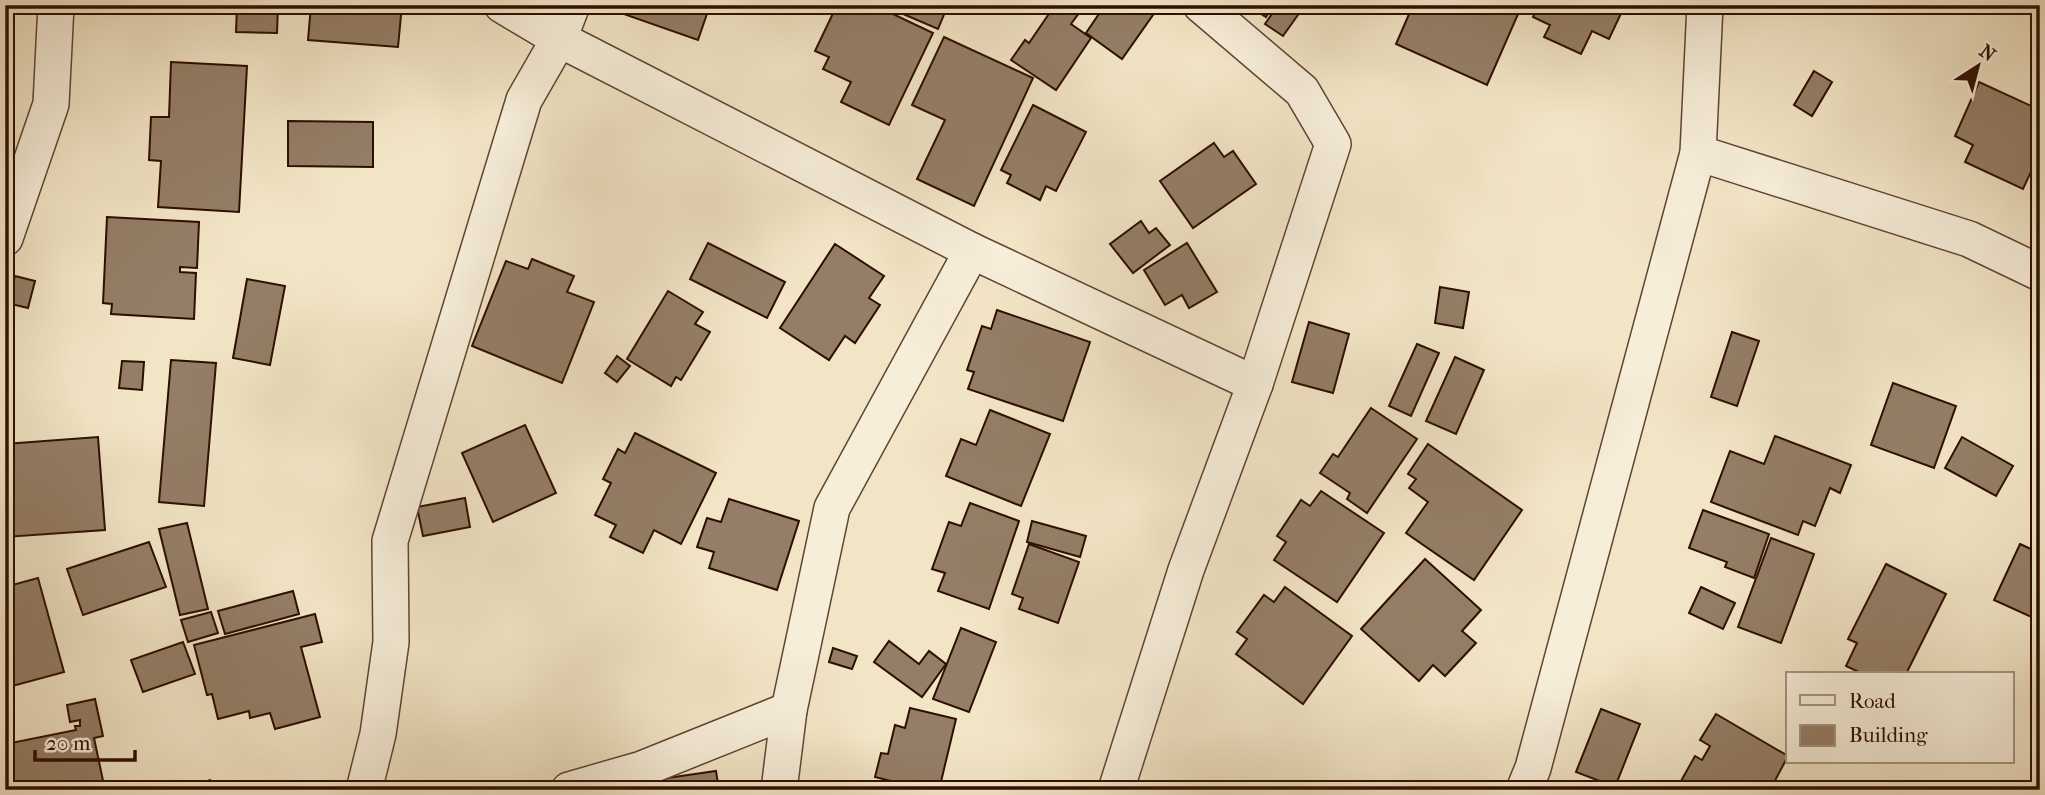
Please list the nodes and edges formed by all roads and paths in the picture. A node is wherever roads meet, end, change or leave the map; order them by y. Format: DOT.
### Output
graph roads {
  1 [pos="56,5"];
  2 [pos="502,5"];
  3 [pos="572,5"];
  4 [pos="1202,5"];
  5 [pos="1705,5"];
  6 [pos="559,39"];
  7 [pos="1698,153"];
  8 [pos="5,238"];
  9 [pos="972,251"];
  10 [pos="2040,273"];
  11 [pos="1255,384"];
  12 [pos="789,710"];
  13 [pos="364,790"];
  14 [pos="569,790"];
  15 [pos="779,790"];
  16 [pos="1116,790"];
  17 [pos="1524,790"];
  1 -- 8 [label="street"];
  2 -- 6 [label="street"];
  3 -- 6 [label="street"];
  4 -- 11 [label="street"];
  5 -- 7 [label="street"];
  6 -- 9 [label="street"];
  6 -- 13 [label="street"];
  7 -- 10 [label="street"];
  7 -- 17 [label="street"];
  9 -- 11 [label="street"];
  9 -- 12 [label="street"];
  11 -- 16 [label="street"];
  12 -- 14 [label="street"];
  12 -- 15 [label="street"];
}
